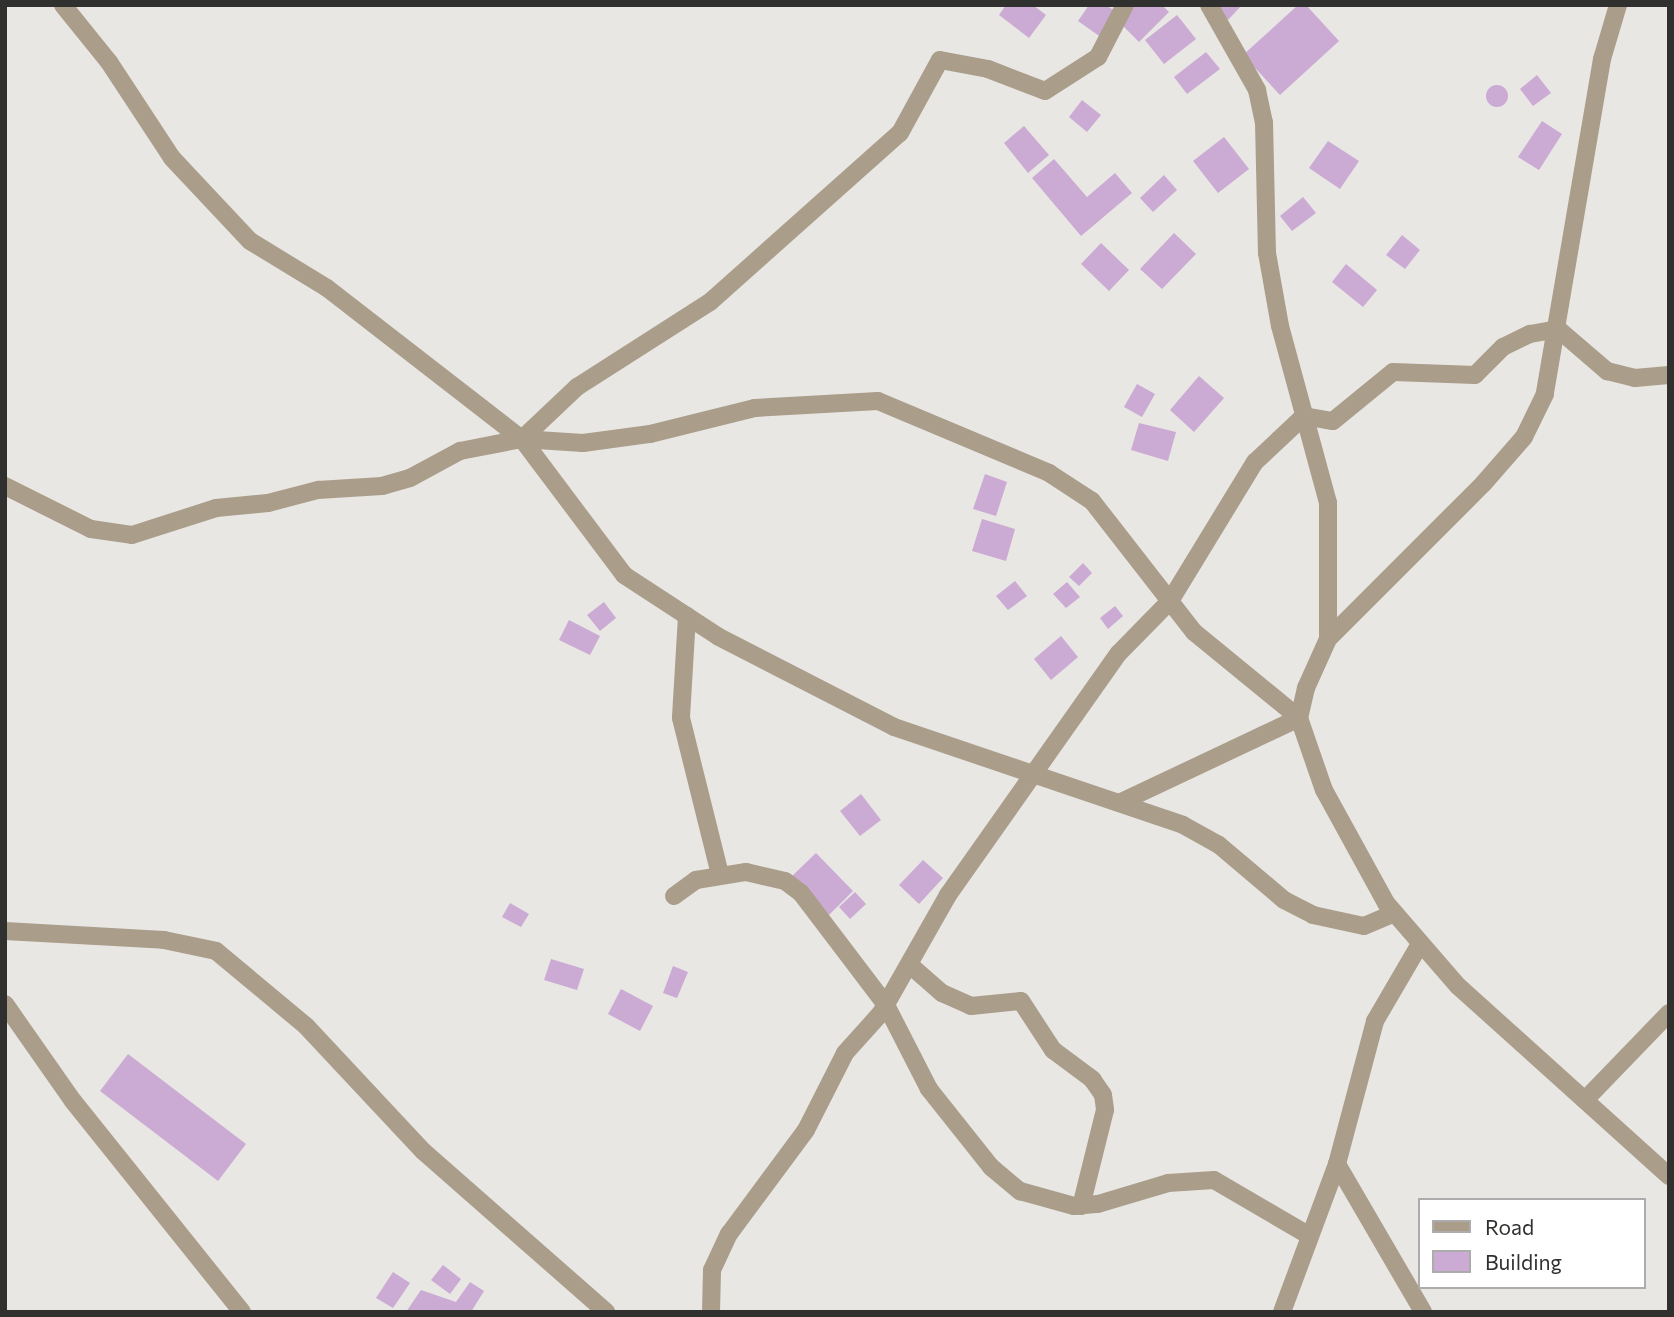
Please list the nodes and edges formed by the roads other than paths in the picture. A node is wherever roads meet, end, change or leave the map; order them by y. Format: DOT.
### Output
graph roads {
  1 [pos="63,5"];
  2 [pos="1125,5"];
  3 [pos="1209,5"];
  4 [pos="1618,5"];
  5 [pos="1558,329"];
  6 [pos="1669,375"];
  7 [pos="1304,416"];
  8 [pos="522,439"];
  9 [pos="5,486"];
  10 [pos="1170,601"];
  11 [pos="687,616"];
  12 [pos="1328,639"];
  13 [pos="1299,718"];
  14 [pos="1033,773"];
  15 [pos="1121,802"];
  16 [pos="720,874"];
  17 [pos="674,896"];
  18 [pos="1394,913"];
  19 [pos="5,931"];
  20 [pos="1420,944"];
  21 [pos="911,966"];
  22 [pos="5,1004"];
  23 [pos="886,1005"];
  24 [pos="1669,1013"];
  25 [pos="1585,1100"];
  26 [pos="1337,1164"];
  27 [pos="1669,1176"];
  28 [pos="1081,1206"];
  29 [pos="1310,1236"];
  30 [pos="243,1312"];
  31 [pos="606,1312"];
  32 [pos="711,1312"];
  33 [pos="1282,1312"];
  34 [pos="1423,1312"];
  1 -- 8 [label="street"];
  2 -- 8 [label="street"];
  3 -- 7 [label="street"];
  4 -- 5 [label="street"];
  5 -- 6 [label="street"];
  5 -- 7 [label="street"];
  5 -- 12 [label="street"];
  7 -- 10 [label="street"];
  7 -- 12 [label="street"];
  8 -- 9 [label="street"];
  8 -- 10 [label="street"];
  8 -- 11 [label="street"];
  10 -- 13 [label="street"];
  10 -- 14 [label="street"];
  11 -- 14 [label="street"];
  11 -- 16 [label="street"];
  12 -- 13 [label="street"];
  13 -- 15 [label="street"];
  13 -- 18 [label="street"];
  14 -- 15 [label="street"];
  14 -- 21 [label="street"];
  15 -- 18 [label="street"];
  16 -- 17 [label="street"];
  16 -- 23 [label="street"];
  18 -- 20 [label="street"];
  19 -- 31 [label="street"];
  20 -- 25 [label="street"];
  20 -- 26 [label="street"];
  21 -- 23 [label="street"];
  21 -- 28 [label="street"];
  22 -- 30 [label="street"];
  23 -- 28 [label="street"];
  23 -- 32 [label="street"];
  24 -- 25 [label="street"];
  25 -- 27 [label="street"];
  26 -- 29 [label="street"];
  26 -- 34 [label="street"];
  28 -- 29 [label="street"];
  29 -- 33 [label="street"];
}
